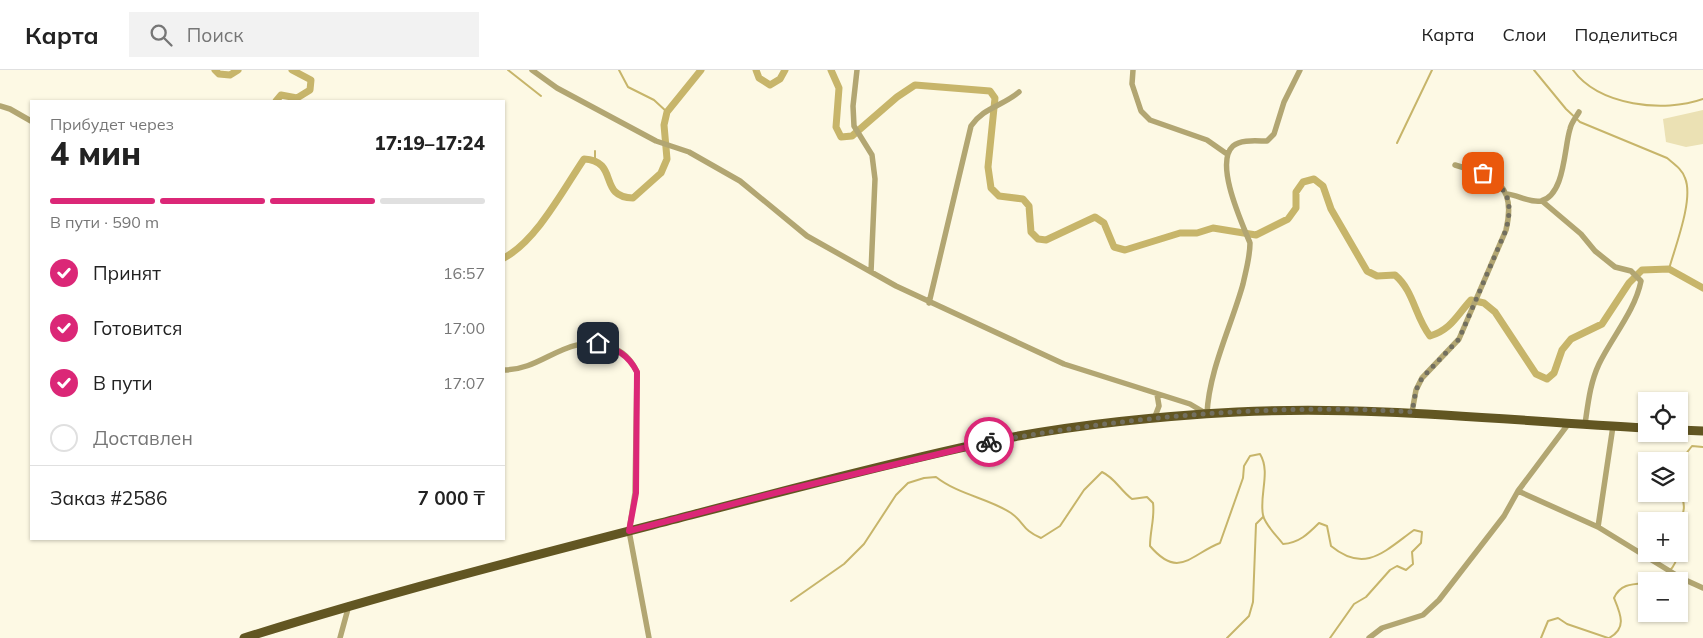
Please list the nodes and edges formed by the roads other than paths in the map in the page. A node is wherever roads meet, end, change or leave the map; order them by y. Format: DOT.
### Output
graph roads {
  1 [pos="532,70"];
  2 [pos="857,70"];
  3 [pos="1133,70"];
  4 [pos="1300,70"];
  5 [pos="1019,92"];
  6 [pos="0,106"];
  7 [pos="1579,112"];
  8 [pos="30,120"];
  9 [pos="1227,154"];
  10 [pos="1455,165"];
  11 [pos="1507,194"];
  12 [pos="1542,201"];
  13 [pos="871,272"];
  14 [pos="929,303"];
  15 [pos="505,370"];
  16 [pos="1157,394"];
  17 [pos="1412,412"];
  18 [pos="1207,414"];
  19 [pos="1154,419"];
  20 [pos="1569,423"];
  21 [pos="1585,424"];
  22 [pos="1613,426"];
  23 [pos="1638,428"];
  24 [pos="1688,430"];
  25 [pos="1703,431"];
  26 [pos="1518,491"];
  27 [pos="1598,527"];
  28 [pos="629,531"];
  29 [pos="1703,588"];
  30 [pos="349,605"];
  31 [pos="244,638"];
  32 [pos="340,638"];
  33 [pos="650,638"];
  34 [pos="1369,638"];
  1 -- 13 [label="street"];
  2 -- 13 [label="street"];
  3 -- 9 [label="street"];
  4 -- 9 [label="street"];
  5 -- 14 [label="street"];
  6 -- 8 [label="street"];
  7 -- 12 [label="street"];
  9 -- 18 [label="street"];
  10 -- 11 [label="street"];
  11 -- 12 [label="street"];
  11 -- 17 [label="street"];
  12 -- 21 [label="street"];
  13 -- 14 [label="street"];
  14 -- 16 [label="street"];
  15 -- 28 [label="street"];
  16 -- 18 [label="street"];
  16 -- 19 [label="street"];
  17 -- 18 [label="highway"];
  17 -- 20 [label="highway"];
  18 -- 19 [label="highway"];
  19 -- 28 [label="highway"];
  20 -- 21 [label="highway"];
  20 -- 26 [label="street"];
  21 -- 22 [label="highway"];
  22 -- 23 [label="highway"];
  22 -- 27 [label="street"];
  24 -- 25 [label="highway"];
  26 -- 27 [label="street"];
  26 -- 34 [label="street"];
  27 -- 29 [label="street"];
  28 -- 30 [label="highway"];
  28 -- 33 [label="street"];
  30 -- 31 [label="highway"];
  30 -- 32 [label="street"];
}
